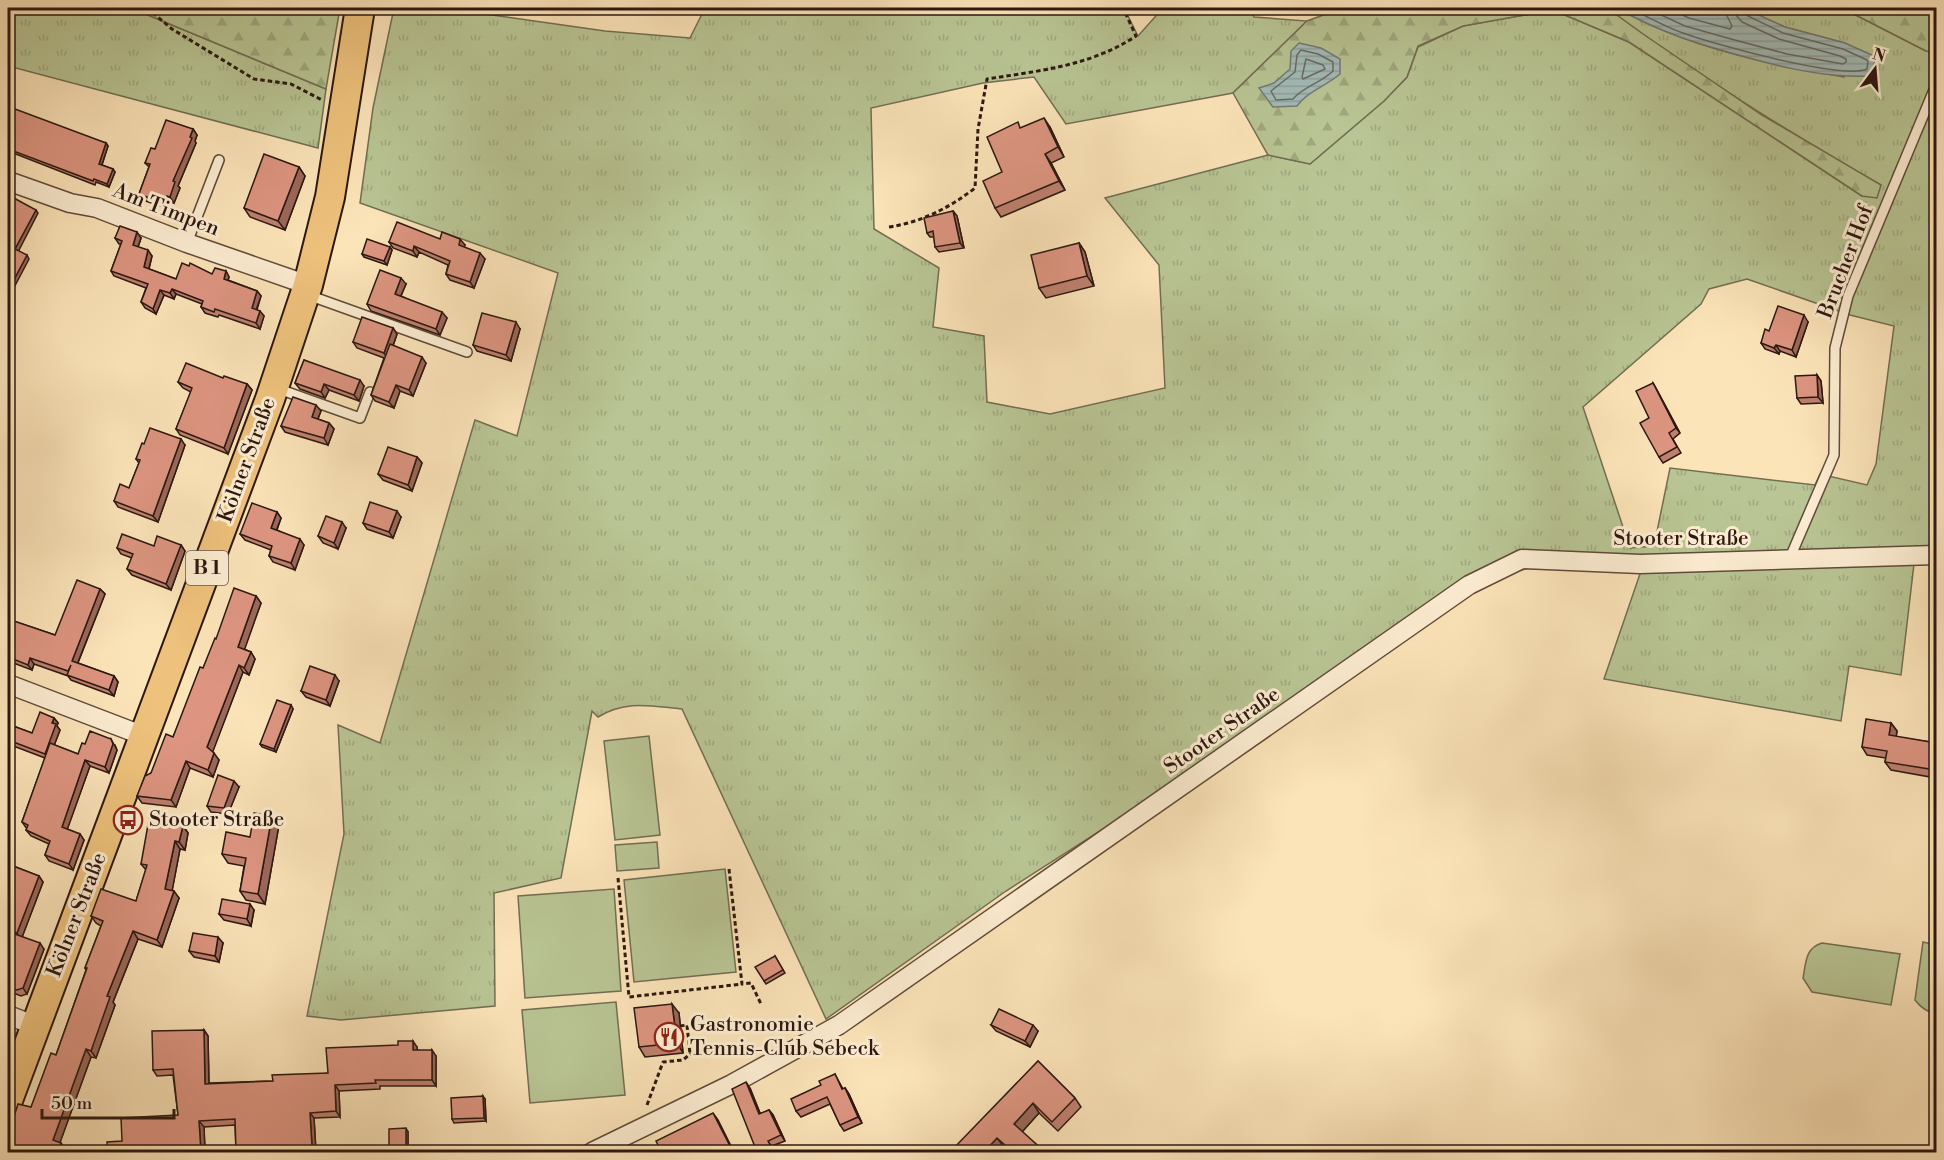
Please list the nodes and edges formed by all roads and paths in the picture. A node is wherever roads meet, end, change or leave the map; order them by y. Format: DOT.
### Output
graph roads {
  1 [pos="147,8"];
  2 [pos="360,8"];
  3 [pos="1123,8"];
  4 [pos="1936,85"];
  5 [pos="329,103"];
  6 [pos="219,160"];
  7 [pos="8,181"];
  8 [pos="889,227"];
  9 [pos="187,243"];
  10 [pos="307,290"];
  11 [pos="467,352"];
  12 [pos="274,387"];
  13 [pos="369,392"];
  14 [pos="1936,555"];
  15 [pos="1789,560"];
  16 [pos="8,684"];
  17 [pos="144,736"];
  18 [pos="729,869"];
  19 [pos="618,878"];
  20 [pos="742,984"];
  21 [pos="761,1004"];
  22 [pos="8,1015"];
  23 [pos="36,1026"];
  24 [pos="680,1026"];
  25 [pos="715,1053"];
  26 [pos="690,1054"];
  27 [pos="8,1100"];
  28 [pos="647,1104"];
  29 [pos="592,1152"];
  1 -- 5 [label="path"];
  2 -- 10 [label="main road, Kölner Straße / B 1"];
  3 -- 8 [label="path"];
  4 -- 15 [label="lane, Brucher Hof"];
  6 -- 9 [label="lane"];
  7 -- 9 [label="street, Am Timpen"];
  9 -- 10 [label="street, Am Timpen"];
  10 -- 11 [label="lane"];
  10 -- 12 [label="main road, Kölner Straße / B 1"];
  12 -- 13 [label="lane"];
  12 -- 17 [label="main road, Kölner Straße / B 1"];
  14 -- 15 [label="street, Stooter Straße"];
  15 -- 29 [label="street, Stooter Straße"];
  16 -- 17 [label="street"];
  17 -- 23 [label="main road, Kölner Straße / B 1"];
  18 -- 20 [label="path"];
  19 -- 20 [label="path"];
  20 -- 21 [label="path"];
  22 -- 23 [label="street"];
  23 -- 27 [label="main road, Kölner Straße / B 1"];
  24 -- 26 [label="path"];
  25 -- 26 [label="path"];
  26 -- 28 [label="path"];
}
